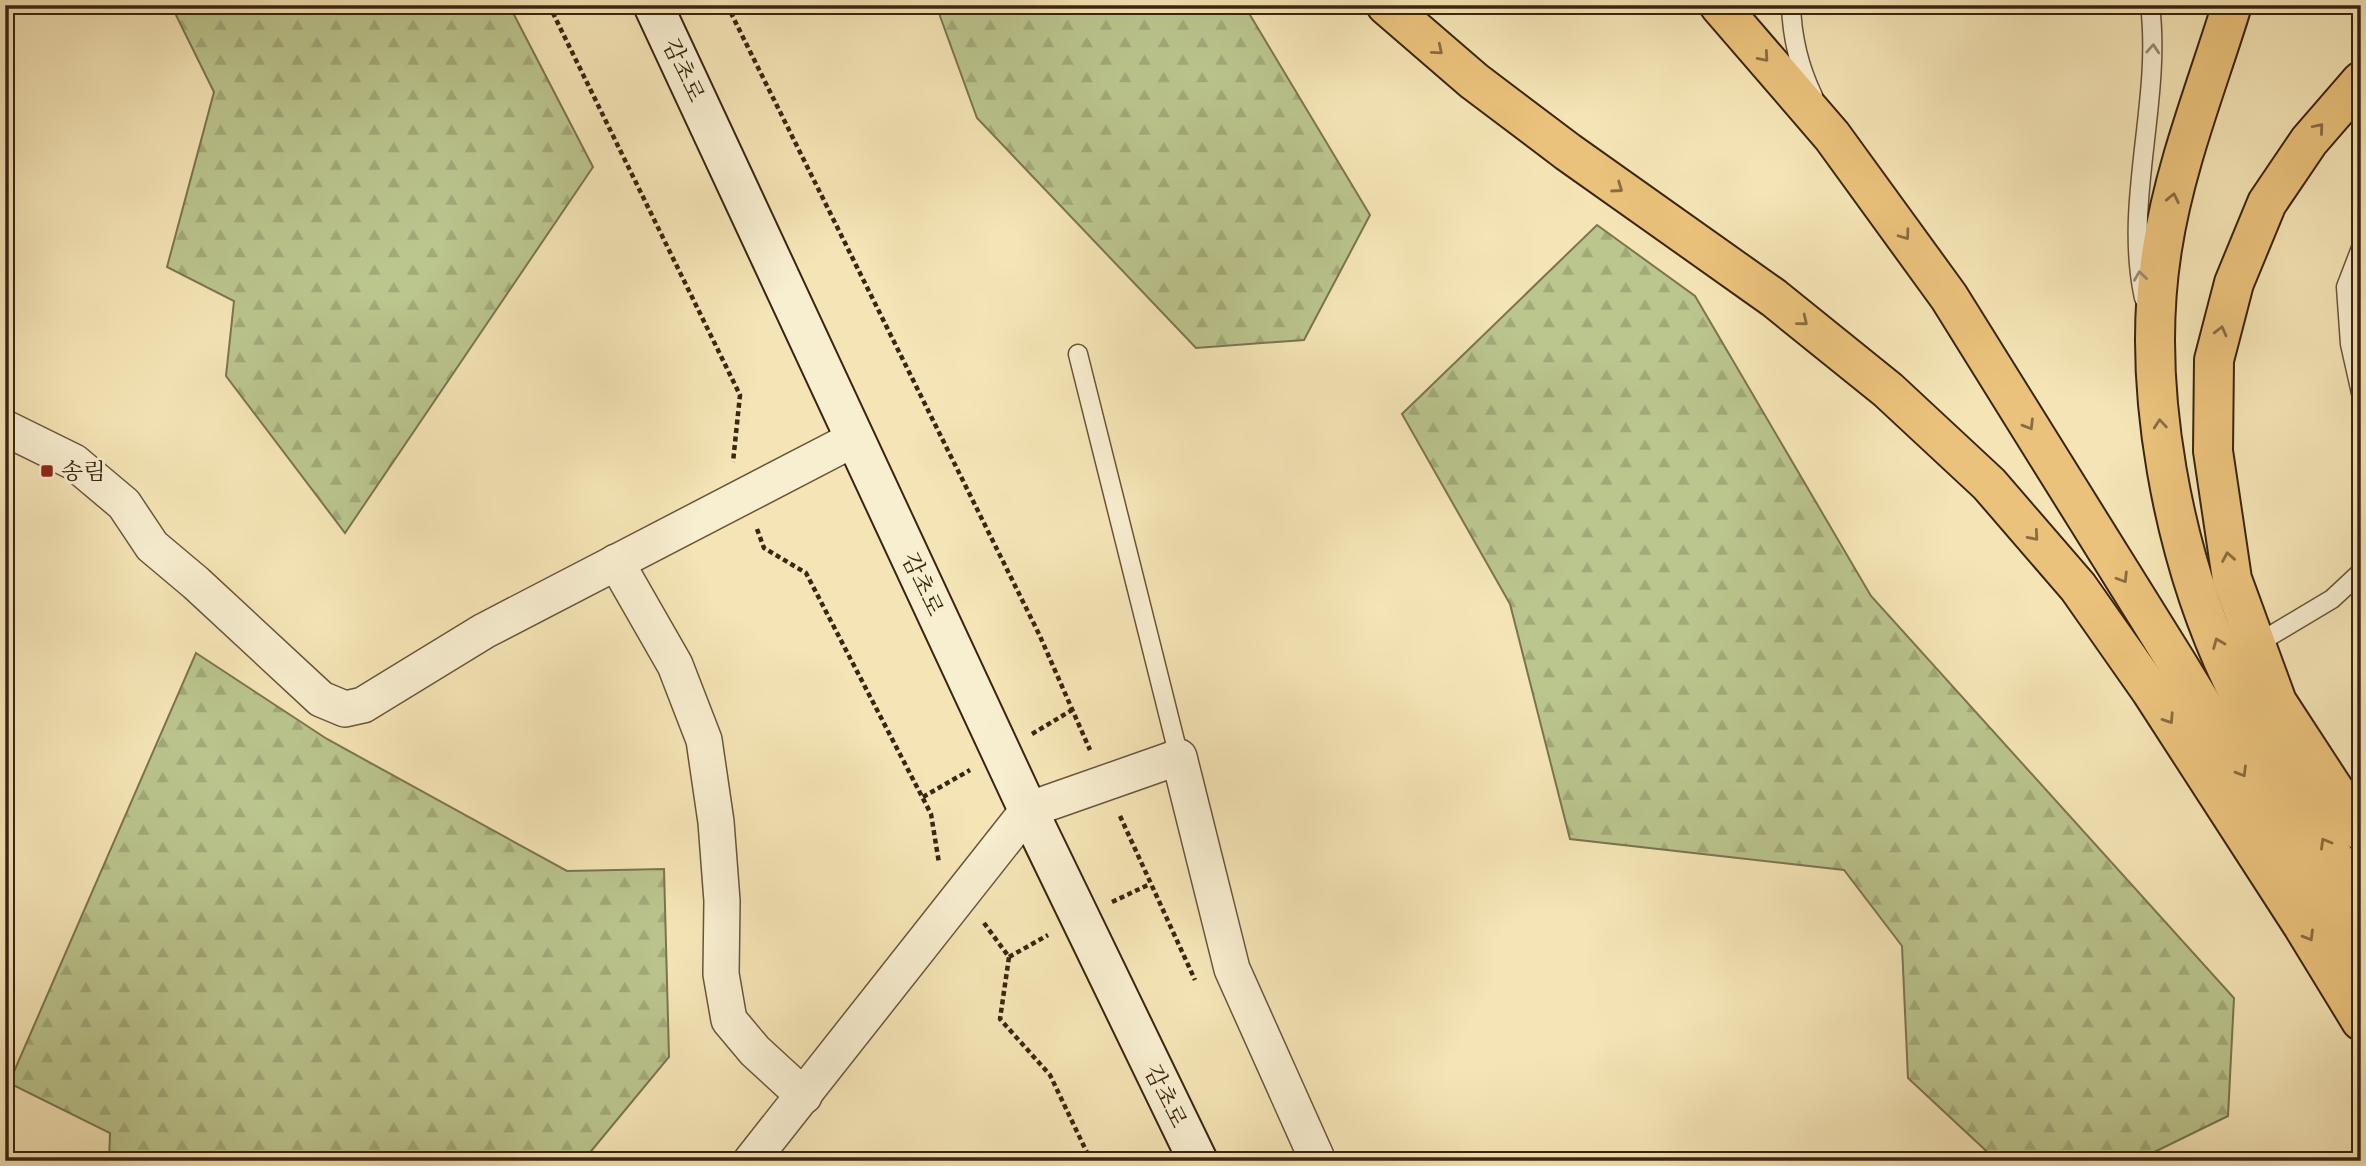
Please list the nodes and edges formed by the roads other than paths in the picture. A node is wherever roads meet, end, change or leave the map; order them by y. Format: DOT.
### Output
graph roads {
  1 [pos="653,5"];
  2 [pos="1386,5"];
  3 [pos="1719,5"];
  4 [pos="1791,5"];
  5 [pos="2150,5"];
  6 [pos="2232,5"];
  7 [pos="2361,81"];
  8 [pos="1832,136"];
  9 [pos="2361,248"];
  10 [pos="2154,343"];
  11 [pos="1078,354"];
  12 [pos="2361,393"];
  13 [pos="5,428"];
  14 [pos="856,438"];
  15 [pos="616,562"];
  16 [pos="2361,572"];
  17 [pos="2255,645"];
  18 [pos="1179,757"];
  19 [pos="1028,810"];
  20 [pos="2361,831"];
  21 [pos="2361,901"];
  22 [pos="2361,967"];
  23 [pos="2361,1021"];
  24 [pos="804,1096"];
  25 [pos="751,1161"];
  26 [pos="1198,1161"];
  27 [pos="1318,1161"];
  1 -- 14 [label="main road, 감초로"];
  2 -- 23 [label="highway, one-way"];
  3 -- 8 [label="highway, one-way"];
  4 -- 8 [label="lane"];
  10 -- 5 [label="lane, one-way"];
  10 -- 6 [label="highway, one-way"];
  17 -- 7 [label="highway, one-way"];
  8 -- 22 [label="highway, one-way"];
  9 -- 12 [label="lane"];
  21 -- 10 [label="highway, one-way"];
  11 -- 18 [label="lane"];
  13 -- 15 [label="street"];
  14 -- 15 [label="street"];
  14 -- 19 [label="main road, 감초로"];
  15 -- 24 [label="street"];
  16 -- 17 [label="lane"];
  17 -- 20 [label="highway"];
  18 -- 19 [label="street"];
  18 -- 27 [label="street"];
  19 -- 24 [label="street"];
  19 -- 26 [label="main road, 감초로"];
  24 -- 25 [label="street"];
}
